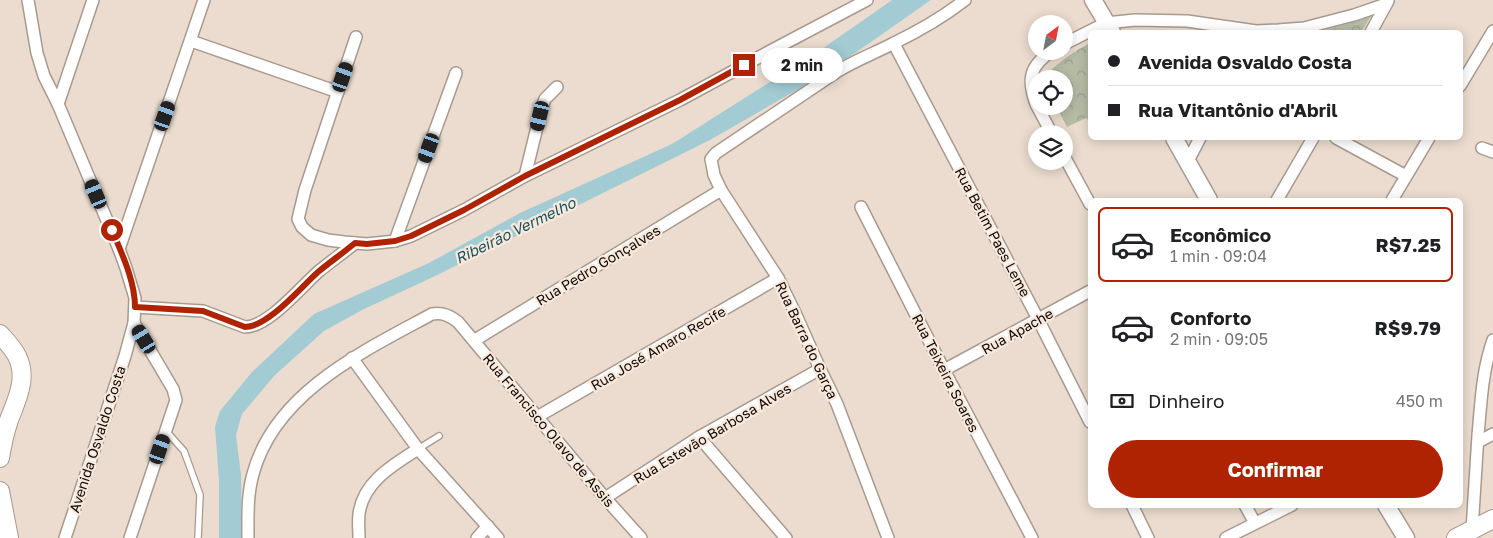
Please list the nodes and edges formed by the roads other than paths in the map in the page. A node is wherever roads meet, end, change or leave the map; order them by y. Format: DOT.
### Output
graph roads {
  1 [pos="28,0"];
  2 [pos="93,0"];
  3 [pos="204,0"];
  4 [pos="867,0"];
  5 [pos="965,0"];
  6 [pos="1093,0"];
  7 [pos="1388,2"];
  8 [pos="1109,28"];
  9 [pos="1243,30"];
  10 [pos="1280,30"];
  11 [pos="1372,30"];
  12 [pos="1493,31"];
  13 [pos="1088,35"];
  14 [pos="356,37"];
  15 [pos="191,40"];
  16 [pos="1073,41"];
  17 [pos="894,44"];
  18 [pos="456,73"];
  19 [pos="1463,81"];
  20 [pos="557,87"];
  21 [pos="338,92"];
  22 [pos="58,104"];
  23 [pos="1175,140"];
  24 [pos="1199,140"];
  25 [pos="1312,140"];
  26 [pos="1340,140"];
  27 [pos="1429,140"];
  28 [pos="1188,161"];
  29 [pos="1072,170"];
  30 [pos="525,176"];
  31 [pos="1406,176"];
  32 [pos="721,190"];
  33 [pos="1208,198"];
  34 [pos="1278,198"];
  35 [pos="1393,198"];
  36 [pos="1088,200"];
  37 [pos="861,207"];
  38 [pos="395,241"];
  39 [pos="355,243"];
  40 [pos="119,249"];
  41 [pos="778,278"];
  42 [pos="1088,292"];
  43 [pos="135,307"];
  44 [pos="1038,319"];
  45 [pos="134,323"];
  46 [pos="0,334"];
  47 [pos="474,340"];
  48 [pos="1493,340"];
  49 [pos="352,358"];
  50 [pos="820,369"];
  51 [pos="944,370"];
  52 [pos="538,417"];
  53 [pos="1088,418"];
  54 [pos="166,431"];
  55 [pos="1493,434"];
  56 [pos="439,436"];
  57 [pos="698,437"];
  58 [pos="1478,442"];
  59 [pos="418,449"];
  60 [pos="0,458"];
  61 [pos="0,492"];
  62 [pos="605,498"];
  63 [pos="1133,508"];
  64 [pos="1247,508"];
  65 [pos="1286,508"];
  66 [pos="1388,508"];
  67 [pos="1493,519"];
  68 [pos="1255,524"];
  69 [pos="488,526"];
  70 [pos="1472,530"];
  71 [pos="9,538"];
  72 [pos="65,538"];
  73 [pos="130,538"];
  74 [pos="198,538"];
  75 [pos="248,538"];
  76 [pos="359,538"];
  77 [pos="477,538"];
  78 [pos="498,538"];
  79 [pos="641,538"];
  80 [pos="786,538"];
  81 [pos="888,538"];
  82 [pos="1032,538"];
  83 [pos="1148,538"];
  84 [pos="1226,538"];
  85 [pos="1406,538"];
  86 [pos="1456,538"];
  1 -- 22 [label="street, Avenida Osvaldo Costa"];
  2 -- 22 [label="street"];
  3 -- 15 [label="street"];
  4 -- 30 [label="street"];
  5 -- 17 [label="street"];
  6 -- 8 [label="street"];
  7 -- 10 [label="street"];
  7 -- 11 [label="street"];
  8 -- 9 [label="street"];
  12 -- 19 [label="street"];
  13 -- 16 [label="street"];
  14 -- 21 [label="street"];
  15 -- 21 [label="street"];
  15 -- 40 [label="street"];
  17 -- 32 [label="street, Rua Barra do Garça"];
  17 -- 44 [label="street, Rua Betim Paes Leme"];
  18 -- 38 [label="street"];
  20 -- 30 [label="street"];
  21 -- 39 [label="street"];
  22 -- 40 [label="street, Avenida Osvaldo Costa"];
  23 -- 28 [label="street"];
  24 -- 28 [label="street"];
  25 -- 34 [label="street"];
  26 -- 31 [label="street"];
  27 -- 31 [label="street"];
  28 -- 33 [label="street"];
  29 -- 36 [label="street"];
  30 -- 38 [label="street"];
  31 -- 35 [label="street"];
  32 -- 41 [label="street, Rua Barra do Garça"];
  32 -- 47 [label="street, Rua Pedro Gonçalves"];
  37 -- 51 [label="street, Rua Teixeira Soares"];
  38 -- 39 [label="street"];
  39 -- 43 [label="street"];
  40 -- 43 [label="street, Avenida Osvaldo Costa"];
  41 -- 50 [label="street, Rua Barra do Garça"];
  41 -- 52 [label="street, Rua José Amaro Recife"];
  42 -- 44 [label="street, Rua Apache"];
  43 -- 45 [label="street, Avenida Osvaldo Costa"];
  44 -- 51 [label="street, Rua Apache"];
  44 -- 53 [label="street, Rua Betim Paes Leme"];
  45 -- 54 [label="street"];
  45 -- 72 [label="street, Avenida Osvaldo Costa"];
  46 -- 60 [label="main road"];
  47 -- 49 [label="street, Rua Francisco Olavo de Assis"];
  47 -- 52 [label="street, Rua Francisco Olavo de Assis"];
  48 -- 58 [label="street"];
  49 -- 59 [label="street"];
  49 -- 75 [label="street"];
  50 -- 57 [label="street, Rua Estevão Barbosa Alves"];
  50 -- 81 [label="street, Rua Barra do Garça"];
  51 -- 82 [label="street, Rua Teixeira Soares"];
  52 -- 62 [label="street, Rua Francisco Olavo de Assis"];
  54 -- 73 [label="street"];
  54 -- 74 [label="lane"];
  55 -- 58 [label="street"];
  56 -- 59 [label="lane"];
  57 -- 62 [label="street, Rua Estevão Barbosa Alves"];
  57 -- 80 [label="street"];
  58 -- 70 [label="street"];
  59 -- 69 [label="street"];
  59 -- 76 [label="street"];
  61 -- 71 [label="main road"];
  62 -- 79 [label="street, Rua Francisco Olavo de Assis"];
  63 -- 83 [label="street"];
  64 -- 68 [label="street"];
  65 -- 68 [label="street"];
  66 -- 85 [label="street"];
  67 -- 70 [label="main road"];
  68 -- 84 [label="street"];
  69 -- 77 [label="street"];
  69 -- 78 [label="street"];
  70 -- 86 [label="main road"];
}
